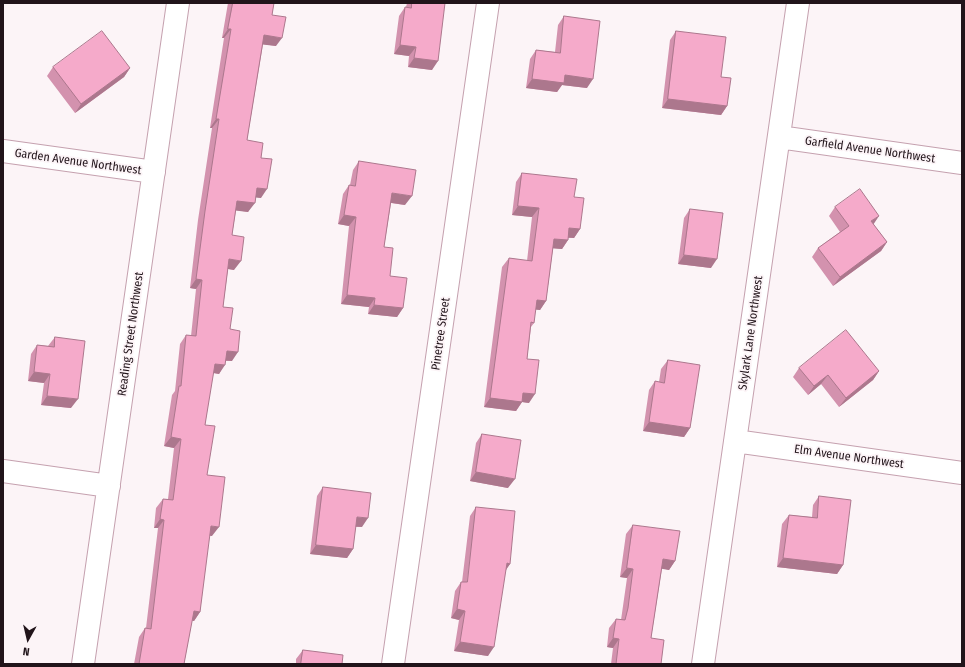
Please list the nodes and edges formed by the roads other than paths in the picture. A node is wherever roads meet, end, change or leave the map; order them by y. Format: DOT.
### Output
graph roads {
  1 [pos="178,3"];
  2 [pos="488,3"];
  3 [pos="798,3"];
  4 [pos="779,137"];
  5 [pos="3,151"];
  6 [pos="962,164"];
  7 [pos="154,172"];
  8 [pos="735,441"];
  9 [pos="3,471"];
  10 [pos="962,473"];
  11 [pos="109,486"];
  12 [pos="83,664"];
  13 [pos="393,664"];
  14 [pos="704,664"];
  1 -- 7 [label="street, Reading Street Northwest"];
  2 -- 13 [label="street, Pinetree Street"];
  3 -- 4 [label="street, Skylark Lane Northwest"];
  4 -- 6 [label="street, Garfield Avenue Northwest"];
  4 -- 8 [label="street, Skylark Lane Northwest"];
  5 -- 7 [label="street, Garden Avenue Northwest"];
  7 -- 11 [label="street, Reading Street Northwest"];
  8 -- 10 [label="street, Elm Avenue Northwest"];
  8 -- 14 [label="street, Skylark Lane Northwest"];
  9 -- 11 [label="street"];
  11 -- 12 [label="street, Reading Street Northwest"];
}
